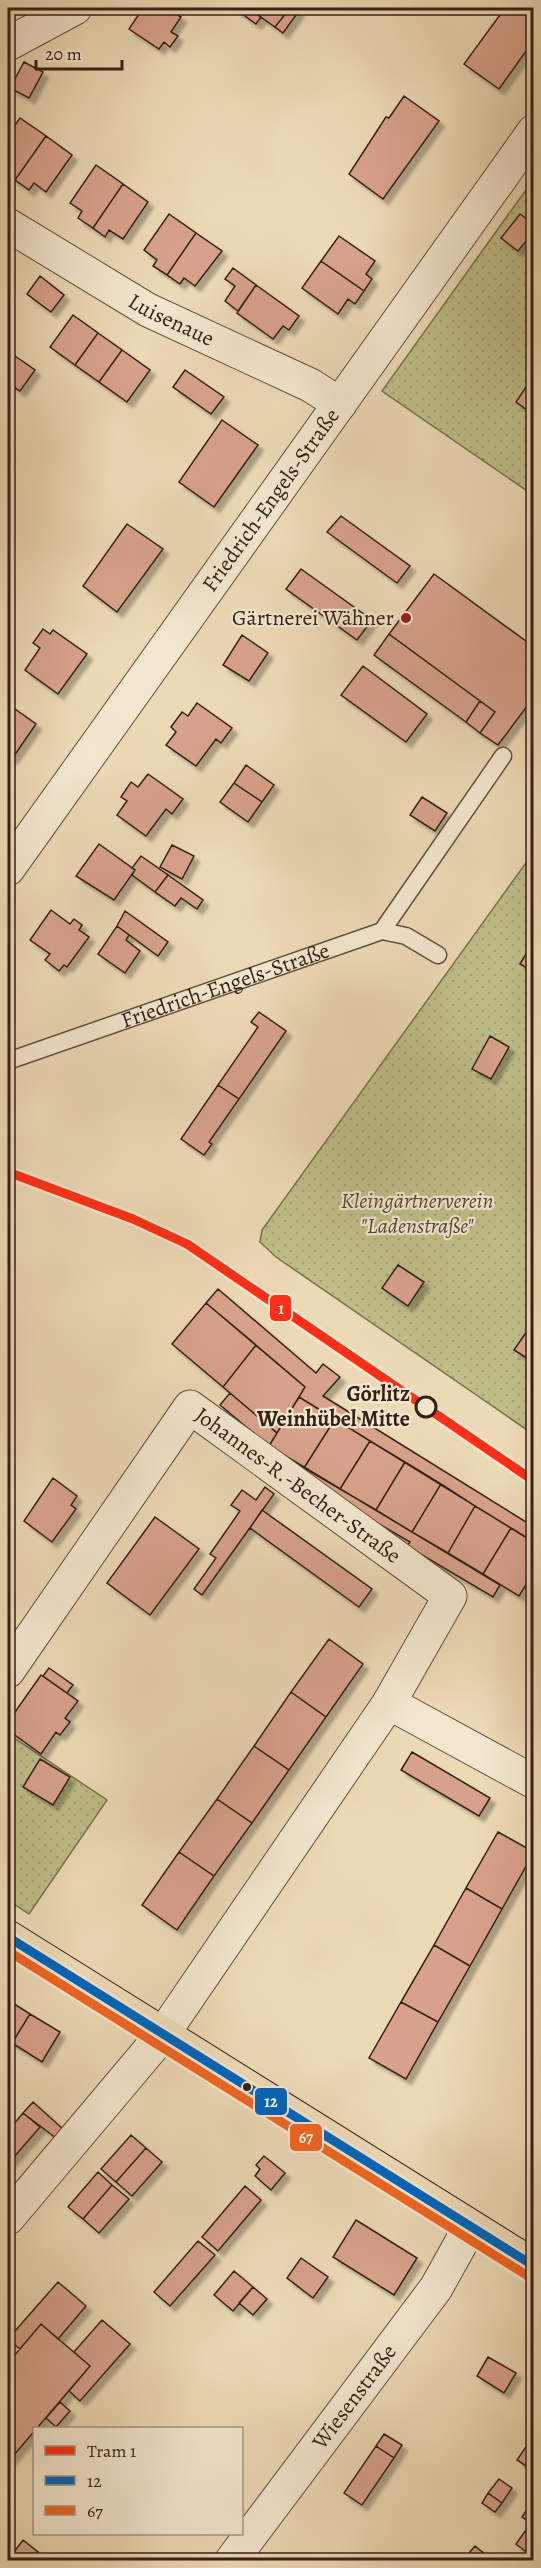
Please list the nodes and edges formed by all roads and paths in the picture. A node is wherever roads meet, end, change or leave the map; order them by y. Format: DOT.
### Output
graph roads {
  1 [pos="75,8"];
  2 [pos="8,44"];
  3 [pos="534,130"];
  4 [pos="8,225"];
  5 [pos="340,404"];
  6 [pos="503,756"];
  7 [pos="8,869"];
  8 [pos="382,931"];
  9 [pos="438,955"];
  10 [pos="8,1061"];
  11 [pos="8,1671"];
  12 [pos="389,1703"];
  13 [pos="534,1782"];
  14 [pos="8,1937"];
  15 [pos="163,2034"];
  16 [pos="8,2218"];
  17 [pos="470,2227"];
  18 [pos="534,2266"];
  19 [pos="232,2560"];
  1 -- 2 [label="street"];
  3 -- 5 [label="street, Friedrich-Engels-Straße"];
  4 -- 5 [label="street, Luisenaue"];
  5 -- 7 [label="street, Friedrich-Engels-Straße"];
  6 -- 8 [label="lane"];
  8 -- 9 [label="lane"];
  8 -- 10 [label="lane, Friedrich-Engels-Straße"];
  11 -- 12 [label="street, Johannes-R.-Becher-Straße"];
  12 -- 13 [label="street"];
  12 -- 15 [label="street, Johannes-R.-Becher-Straße"];
  14 -- 15 [label="main road"];
  15 -- 16 [label="street, Johannes-R.-Becher-Straße"];
  15 -- 17 [label="main road"];
  17 -- 18 [label="main road"];
  17 -- 19 [label="street, Wiesenstraße"];
}
